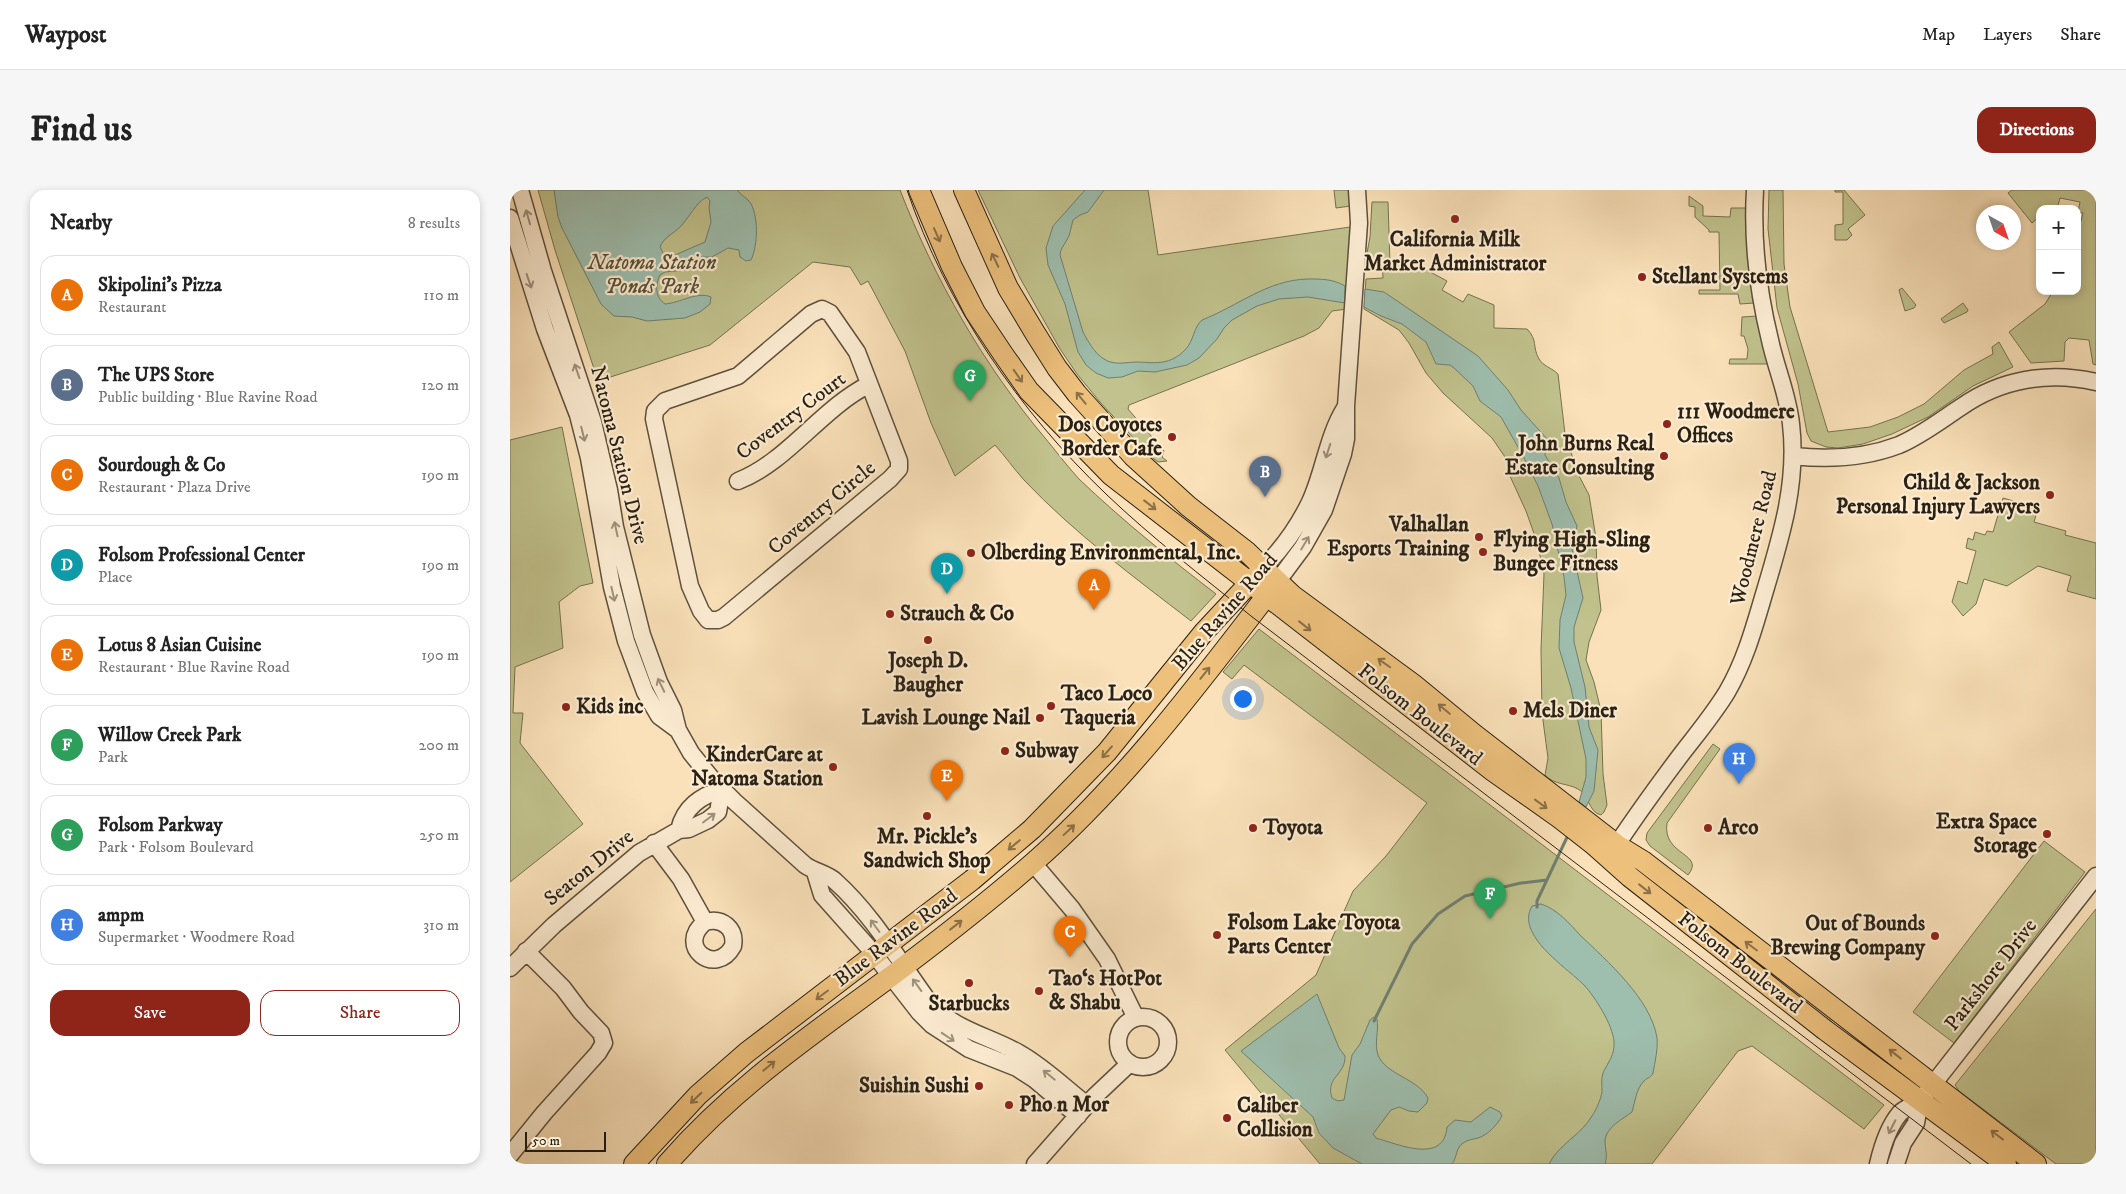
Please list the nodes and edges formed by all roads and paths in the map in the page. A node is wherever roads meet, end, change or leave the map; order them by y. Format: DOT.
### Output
graph roads {
  1 [pos="520,190"];
  2 [pos="919,190"];
  3 [pos="964,190"];
  4 [pos="1357,190"];
  5 [pos="1755,190"];
  6 [pos="510,218"];
  7 [pos="2096,382"];
  8 [pos="868,385"];
  9 [pos="1346,406"];
  10 [pos="1794,456"];
  11 [pos="738,481"];
  12 [pos="1256,576"];
  13 [pos="1272,589"];
  14 [pos="678,730"];
  15 [pos="722,789"];
  16 [pos="1050,812"];
  17 [pos="654,843"];
  18 [pos="1612,851"];
  19 [pos="1033,863"];
  20 [pos="2096,876"];
  21 [pos="705,922"];
  22 [pos="882,949"];
  23 [pos="526,951"];
  24 [pos="510,968"];
  25 [pos="898,971"];
  26 [pos="1136,1018"];
  27 [pos="1130,1063"];
  28 [pos="1933,1085"];
  29 [pos="1920,1101"];
  30 [pos="1083,1111"];
  31 [pos="510,1155"];
  32 [pos="640,1159"];
  33 [pos="667,1164"];
  34 [pos="1035,1164"];
  35 [pos="1878,1164"];
  36 [pos="1896,1164"];
  37 [pos="2006,1164"];
  38 [pos="2036,1164"];
  14 -- 1 [label="street, Natoma Station Drive, one-way"];
  2 -- 12 [label="main road, Folsom Boulevard, one-way"];
  12 -- 3 [label="main road, Folsom Boulevard, one-way"];
  4 -- 9 [label="street, Blue Ravine Road"];
  5 -- 10 [label="street, Woodmere Road"];
  6 -- 14 [label="street, Natoma Station Drive, one-way"];
  7 -- 10 [label="street"];
  8 -- 8 [label="street, Coventry Circle"];
  8 -- 11 [label="street, Coventry Court"];
  9 -- 12 [label="street, Blue Ravine Road, one-way"];
  13 -- 9 [label="street, Blue Ravine Road, one-way"];
  10 -- 18 [label="street, Woodmere Road"];
  12 -- 13 [label="main road, Folsom Boulevard"];
  12 -- 16 [label="main road, Blue Ravine Road, one-way"];
  13 -- 18 [label="main road, Folsom Boulevard"];
  19 -- 13 [label="main road, Blue Ravine Road, one-way"];
  14 -- 15 [label="street, Natoma Station Drive"];
  15 -- 17 [label="street, Seaton Drive"];
  15 -- 22 [label="street, Natoma Station Drive"];
  16 -- 19 [label="main road"];
  16 -- 22 [label="main road, Blue Ravine Road, one-way"];
  17 -- 21 [label="street"];
  17 -- 23 [label="street, Seaton Drive"];
  28 -- 18 [label="main road, Folsom Boulevard, one-way"];
  18 -- 29 [label="main road, Folsom Boulevard, one-way"];
  25 -- 19 [label="main road, Blue Ravine Road, one-way"];
  19 -- 26 [label="street"];
  20 -- 28 [label="street, Parkshore Drive"];
  22 -- 25 [label="street, Natoma Station Drive"];
  22 -- 32 [label="main road, Blue Ravine Road, one-way"];
  23 -- 24 [label="street, Seaton Drive"];
  23 -- 31 [label="street"];
  25 -- 30 [label="street, Natoma Station Drive"];
  33 -- 25 [label="main road, Blue Ravine Road, one-way"];
  26 -- 27 [label="street"];
  26 -- 27 [label="street"];
  27 -- 30 [label="street"];
  28 -- 29 [label="street, Parkshore Drive"];
  38 -- 28 [label="main road, Folsom Boulevard, one-way"];
  29 -- 35 [label="street, Parkshore Drive, one-way"];
  29 -- 36 [label="street, Parkshore Drive"];
  29 -- 37 [label="main road, Folsom Boulevard"];
  30 -- 34 [label="street"];
}
